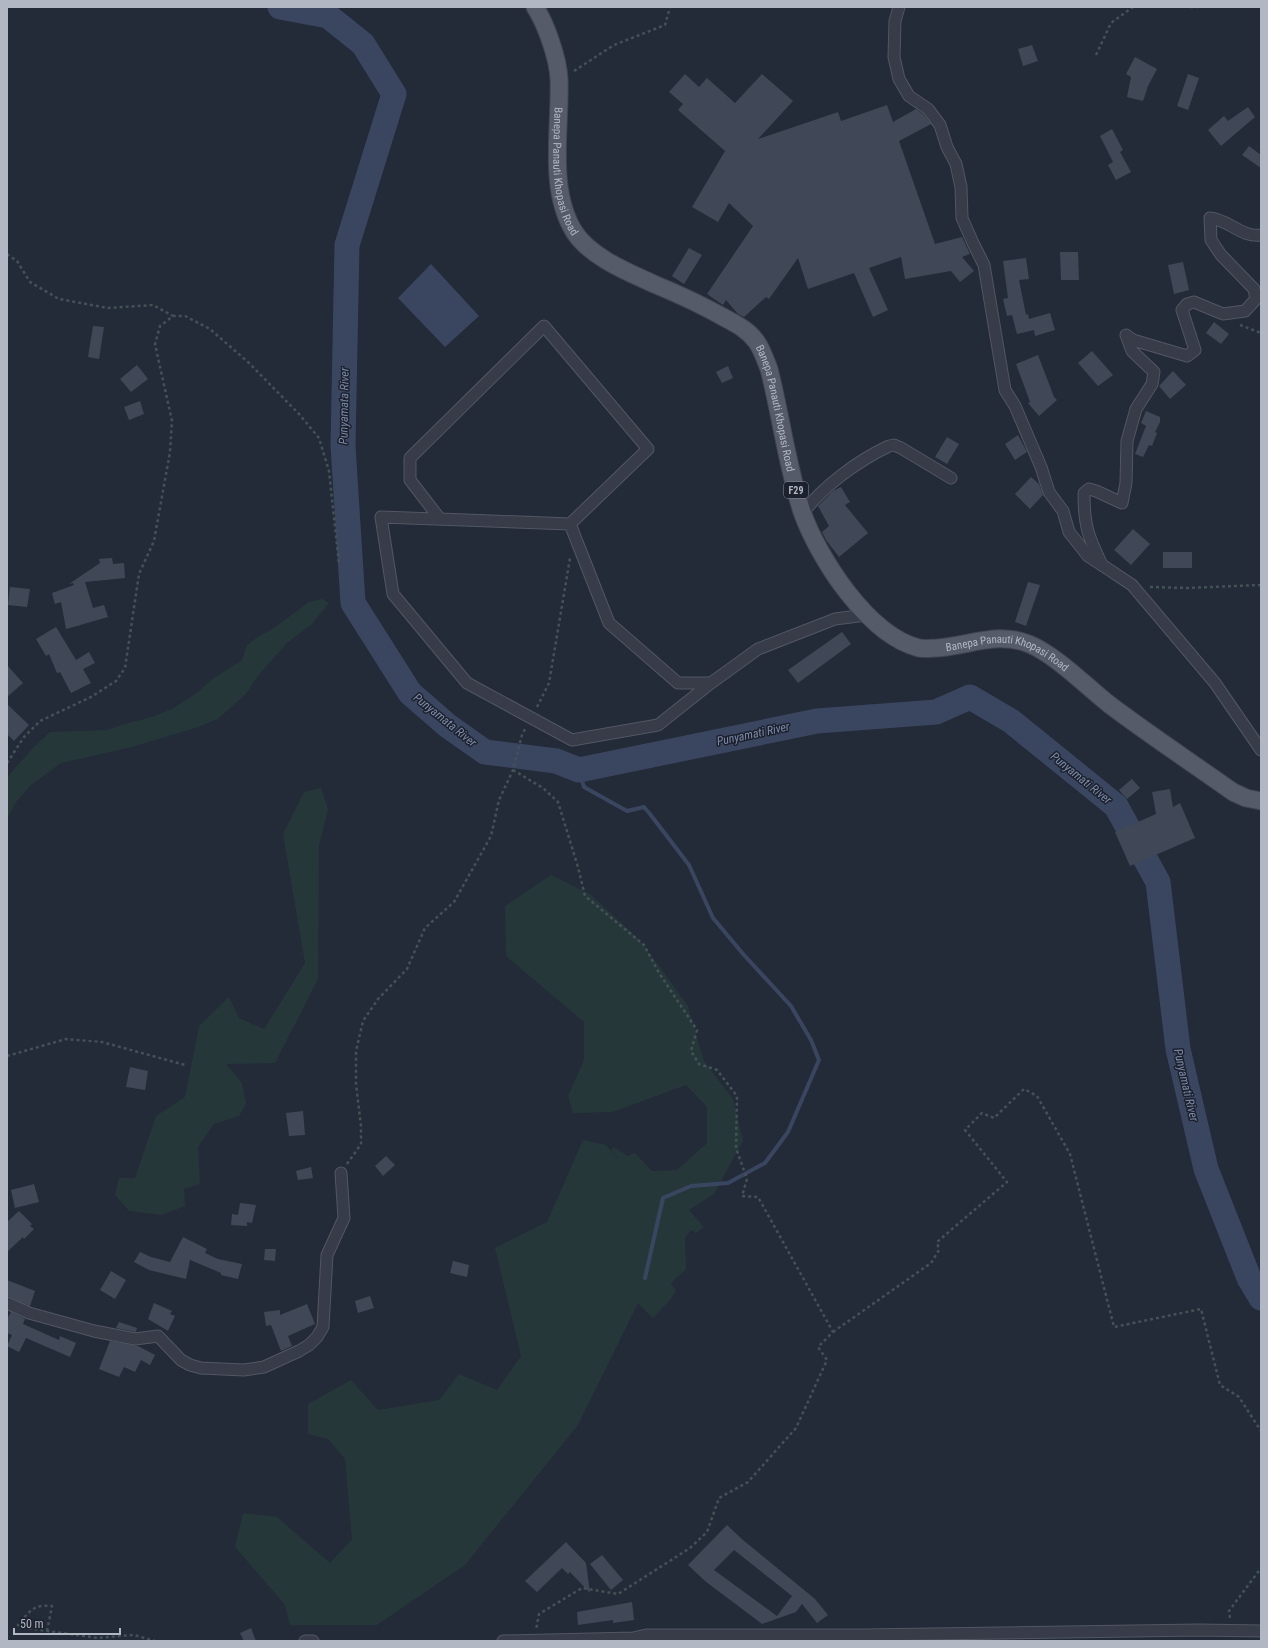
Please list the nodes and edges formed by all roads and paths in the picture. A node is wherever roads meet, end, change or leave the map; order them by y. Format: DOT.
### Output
graph roads {
  1 [pos="535,7"];
  2 [pos="670,7"];
  3 [pos="898,7"];
  4 [pos="1133,7"];
  5 [pos="1190,7"];
  6 [pos="1199,7"];
  7 [pos="1096,55"];
  8 [pos="559,84"];
  9 [pos="1261,235"];
  10 [pos="7,254"];
  11 [pos="173,316"];
  12 [pos="951,478"];
  13 [pos="803,513"];
  14 [pos="570,524"];
  15 [pos="570,558"];
  16 [pos="339,564"];
  17 [pos="1102,565"];
  18 [pos="1132,585"];
  19 [pos="1261,585"];
  20 [pos="866,615"];
  21 [pos="711,683"];
  22 [pos="531,718"];
  23 [pos="1261,750"];
  24 [pos="7,763"];
  25 [pos="514,770"];
  26 [pos="1261,801"];
  27 [pos="7,1056"];
  28 [pos="185,1066"];
  29 [pos="341,1173"];
  30 [pos="7,1302"];
  31 [pos="833,1332"];
  32 [pos="1261,1431"];
  33 [pos="1261,1568"];
  34 [pos="1231,1630"];
  35 [pos="47,1631"];
  36 [pos="1261,1631"];
  37 [pos="635,1639"];
  38 [pos="534,1640"];
  39 [pos="155,1641"];
  40 [pos="306,1641"];
  41 [pos="312,1641"];
  42 [pos="503,1641"];
  1 -- 8 [label="main road, Banepa Panauti Khopasi Road / F29"];
  2 -- 8 [label="path"];
  3 -- 17 [label="street"];
  4 -- 7 [label="path"];
  5 -- 6 [label="path"];
  8 -- 13 [label="main road, Banepa Panauti Khopasi Road / F29"];
  9 -- 17 [label="street"];
  10 -- 11 [label="path"];
  11 -- 16 [label="path"];
  11 -- 24 [label="path"];
  12 -- 13 [label="street"];
  13 -- 20 [label="main road, Banepa Panauti Khopasi Road / F29"];
  14 -- 14 [label="street"];
  14 -- 21 [label="street"];
  14 -- 22 [label="street"];
  15 -- 22 [label="path"];
  17 -- 18 [label="street"];
  18 -- 19 [label="path"];
  18 -- 23 [label="street"];
  20 -- 21 [label="street"];
  20 -- 26 [label="main road, Banepa Panauti Khopasi Road / F29"];
  21 -- 22 [label="street"];
  22 -- 25 [label="path"];
  25 -- 29 [label="path"];
  25 -- 31 [label="path"];
  27 -- 28 [label="path"];
  29 -- 30 [label="street"];
  31 -- 32 [label="path"];
  31 -- 38 [label="path"];
  33 -- 34 [label="path"];
  34 -- 36 [label="street"];
  34 -- 37 [label="street"];
  35 -- 35 [label="path"];
  35 -- 39 [label="path"];
  37 -- 38 [label="street"];
  38 -- 42 [label="street"];
  40 -- 41 [label="street"];
}
